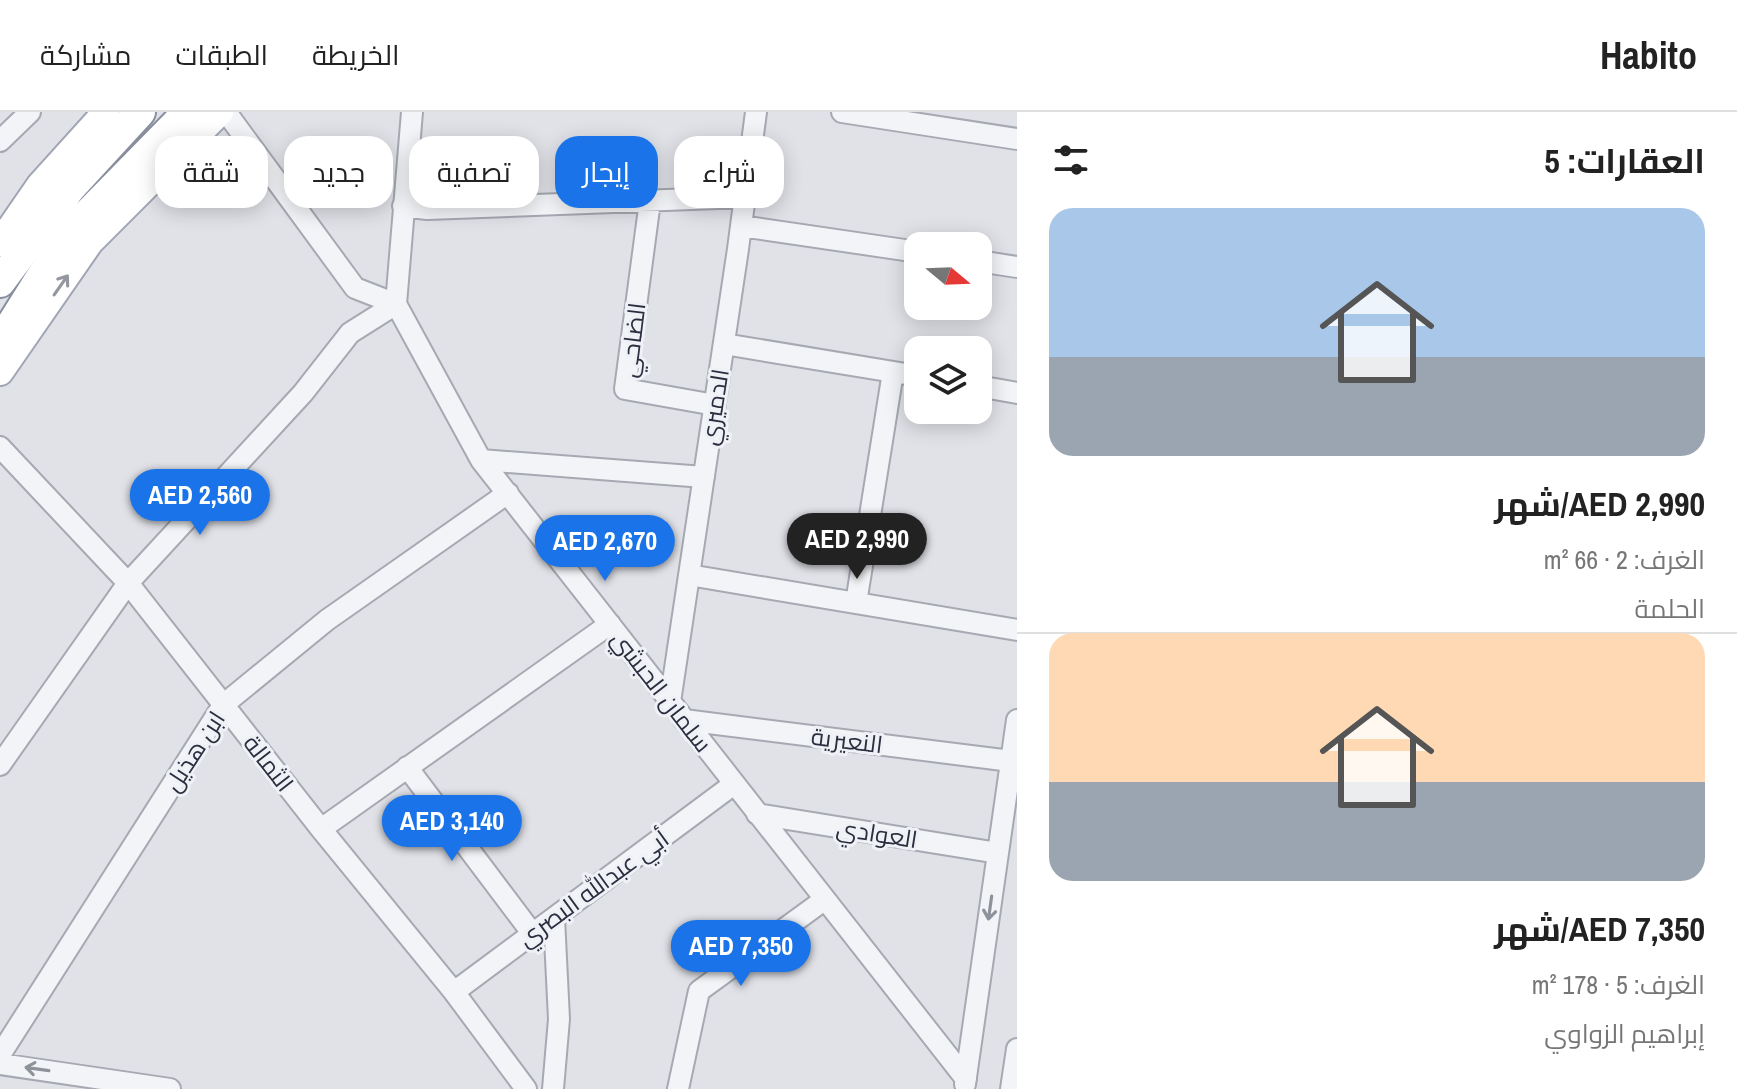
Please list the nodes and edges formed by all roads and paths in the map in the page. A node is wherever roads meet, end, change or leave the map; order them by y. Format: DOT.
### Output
graph roads {
  1 [pos="30,112"];
  2 [pos="106,112"];
  3 [pos="140,112"];
  4 [pos="188,112"];
  5 [pos="223,112"];
  6 [pos="412,112"];
  7 [pos="756,112"];
  8 [pos="842,112"];
  9 [pos="753,136"];
  10 [pos="1017,139"];
  11 [pos="0,141"];
  12 [pos="555,204"];
  13 [pos="403,206"];
  14 [pos="649,208"];
  15 [pos="743,208"];
  16 [pos="741,226"];
  17 [pos="0,243"];
  18 [pos="904,250"];
  19 [pos="992,263"];
  20 [pos="1017,267"];
  21 [pos="0,282"];
  22 [pos="396,304"];
  23 [pos="0,343"];
  24 [pos="724,344"];
  25 [pos="0,372"];
  26 [pos="893,372"];
  27 [pos="904,374"];
  28 [pos="992,389"];
  29 [pos="1017,393"];
  30 [pos="715,405"];
  31 [pos="0,447"];
  32 [pos="481,460"];
  33 [pos="704,477"];
  34 [pos="508,493"];
  35 [pos="689,575"];
  36 [pos="128,583"];
  37 [pos="856,603"];
  38 [pos="610,624"];
  39 [pos="1017,630"];
  40 [pos="670,702"];
  41 [pos="223,705"];
  42 [pos="684,720"];
  43 [pos="1017,720"];
  44 [pos="8,737"];
  45 [pos="1011,761"];
  46 [pos="0,765"];
  47 [pos="407,767"];
  48 [pos="734,784"];
  49 [pos="757,814"];
  50 [pos="321,829"];
  51 [pos="998,853"];
  52 [pos="824,900"];
  53 [pos="554,918"];
  54 [pos="532,933"];
  55 [pos="454,992"];
  56 [pos="1017,1049"];
  57 [pos="0,1055"];
  58 [pos="0,1064"];
  59 [pos="965,1084"];
  60 [pos="170,1089"];
  61 [pos="526,1089"];
  62 [pos="553,1089"];
  63 [pos="678,1089"];
  64 [pos="1011,1089"];
  1 -- 11 [label="street"];
  2 -- 17 [label="main road"];
  3 -- 21 [label="highway"];
  4 -- 23 [label="highway"];
  5 -- 22 [label="street"];
  25 -- 5 [label="main road, one-way"];
  6 -- 13 [label="street"];
  7 -- 9 [label="street, الدميري"];
  8 -- 10 [label="street"];
  12 -- 13 [label="street"];
  13 -- 22 [label="street"];
  14 -- 30 [label="street, الضاحي"];
  15 -- 16 [label="street, الدميري"];
  16 -- 18 [label="street"];
  16 -- 24 [label="street, الدميري"];
  19 -- 20 [label="street"];
  22 -- 32 [label="street, سلمان الحبشي"];
  22 -- 36 [label="street"];
  24 -- 26 [label="street"];
  24 -- 30 [label="street, الدميري"];
  26 -- 27 [label="street"];
  26 -- 37 [label="street"];
  28 -- 29 [label="street"];
  30 -- 33 [label="street, الدميري"];
  31 -- 36 [label="street, الثمالة"];
  32 -- 33 [label="street"];
  32 -- 34 [label="street, سلمان الحبشي"];
  33 -- 35 [label="street, الدميري"];
  34 -- 38 [label="street, سلمان الحبشي"];
  34 -- 41 [label="street, ابن هذيل"];
  35 -- 37 [label="street"];
  35 -- 40 [label="street, الدميري"];
  36 -- 41 [label="street, الثمالة"];
  36 -- 44 [label="street"];
  37 -- 39 [label="street"];
  38 -- 40 [label="street, سلمان الحبشي"];
  38 -- 47 [label="street"];
  40 -- 42 [label="street, سلمان الحبشي"];
  41 -- 50 [label="street, الثمالة"];
  41 -- 57 [label="street, ابن هذيل"];
  42 -- 45 [label="street, النعيرية"];
  42 -- 48 [label="street, سلمان الحبشي"];
  43 -- 45 [label="street"];
  44 -- 46 [label="street"];
  45 -- 51 [label="street"];
  47 -- 50 [label="street"];
  47 -- 54 [label="street"];
  48 -- 49 [label="street, سلمان الحبشي"];
  48 -- 53 [label="street, أبي عبدالله البصري"];
  49 -- 51 [label="street, العوادي"];
  49 -- 52 [label="street, سلمان الحبشي"];
  50 -- 55 [label="street, الثمالة"];
  51 -- 59 [label="street, one-way"];
  52 -- 59 [label="street, سلمان الحبشي"];
  52 -- 63 [label="street"];
  53 -- 54 [label="street, أبي عبدالله البصري"];
  53 -- 62 [label="street"];
  54 -- 55 [label="street, أبي عبدالله البصري"];
  55 -- 61 [label="street, الثمالة"];
  56 -- 64 [label="street"];
  60 -- 58 [label="street, one-way"];
}
